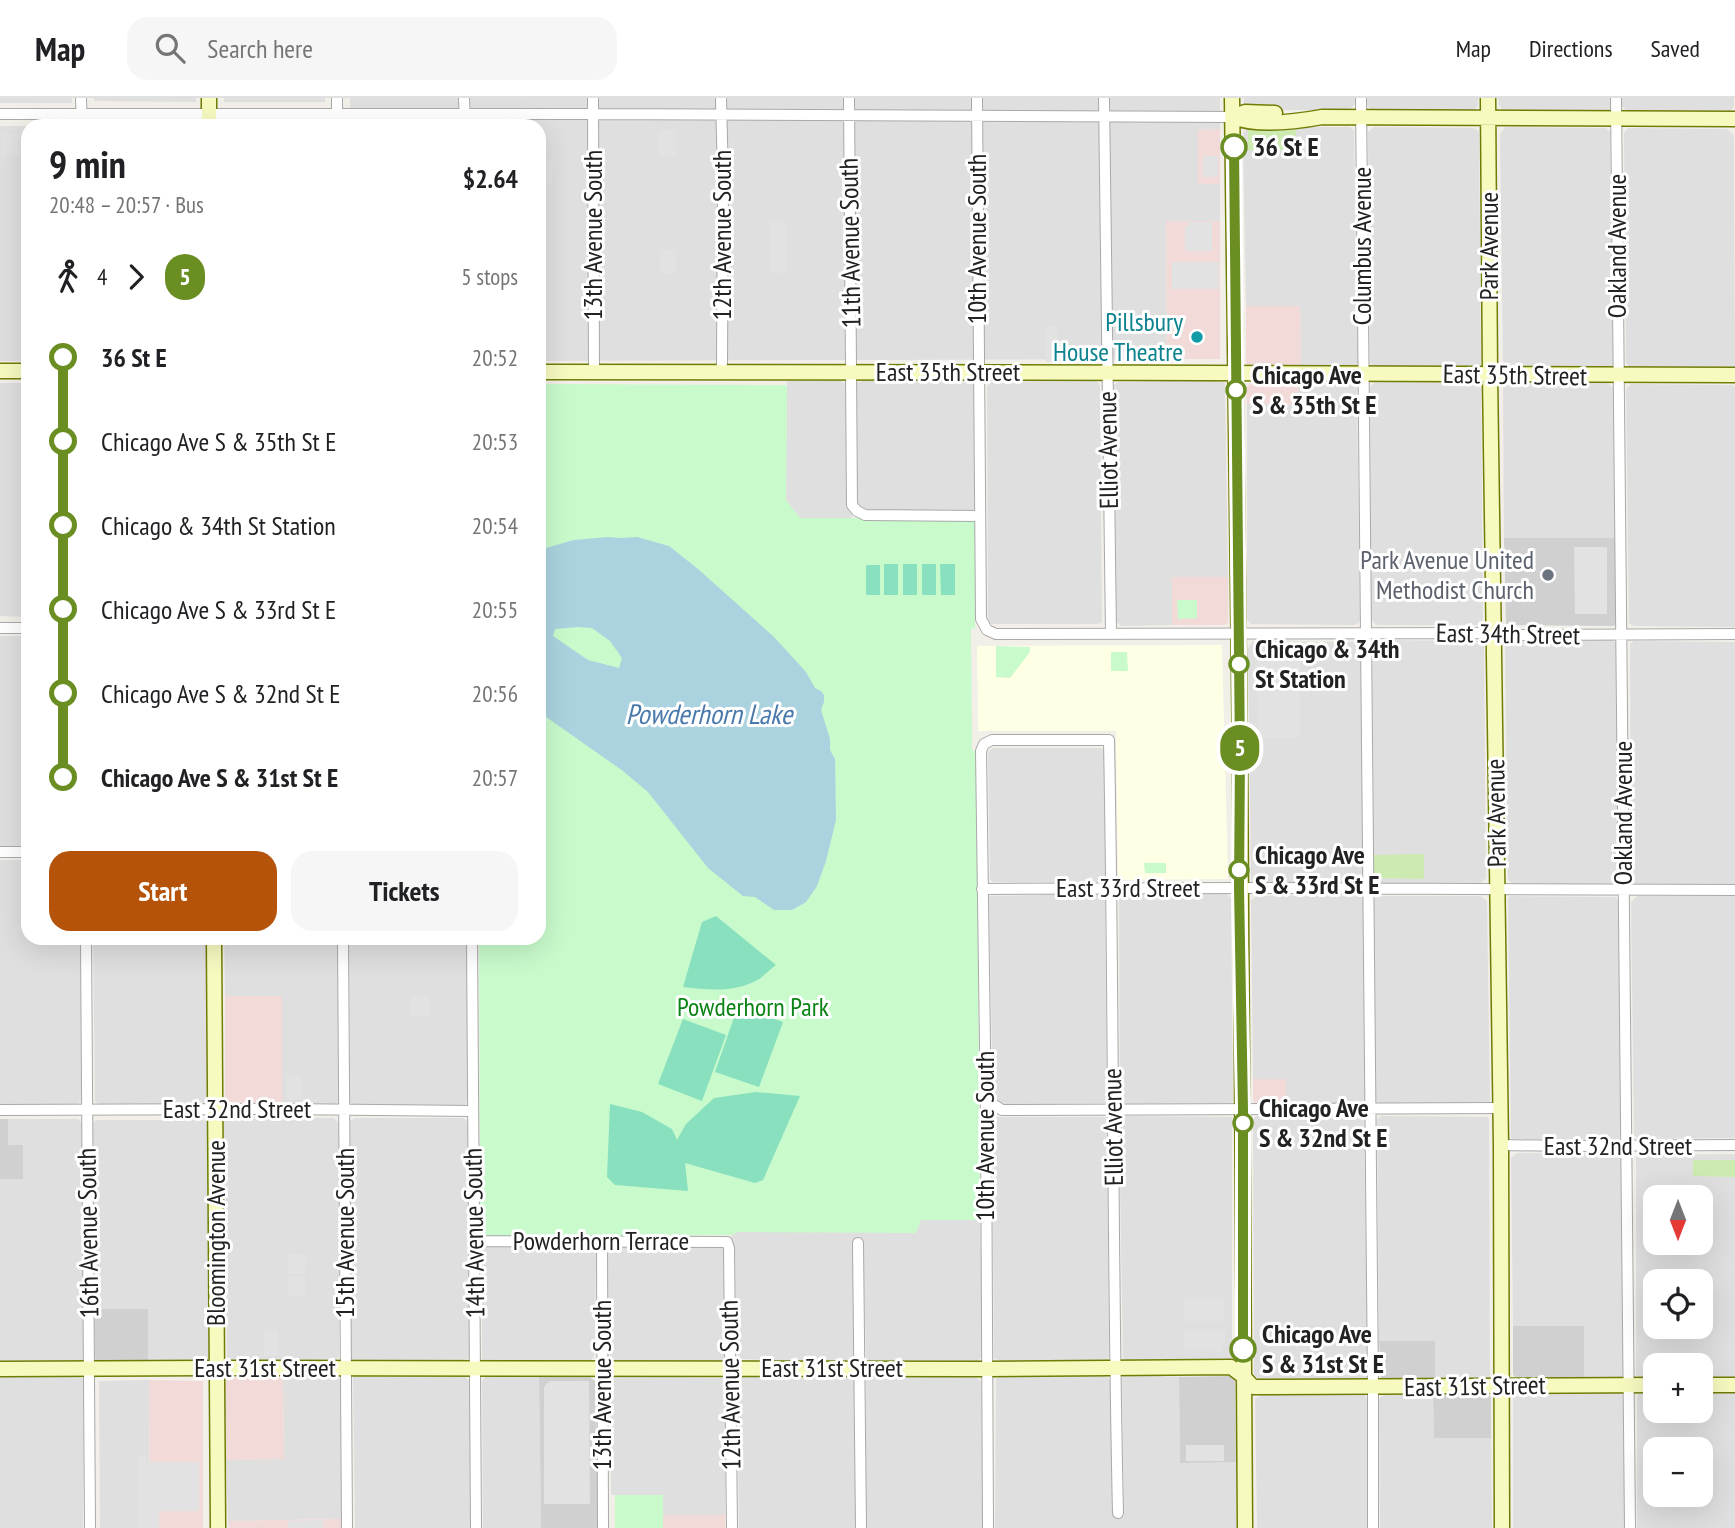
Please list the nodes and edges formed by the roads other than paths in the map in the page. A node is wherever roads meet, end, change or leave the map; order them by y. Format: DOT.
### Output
graph roads {
  1 [pos="81,98"];
  2 [pos="209,98"];
  3 [pos="337,98"];
  4 [pos="464,98"];
  5 [pos="593,98"];
  6 [pos="721,98"];
  7 [pos="849,98"];
  8 [pos="976,98"];
  9 [pos="1104,98"];
  10 [pos="1232,98"];
  11 [pos="1361,98"];
  12 [pos="1488,98"];
  13 [pos="1616,98"];
  14 [pos="0,114"];
  15 [pos="81,114"];
  16 [pos="593,114"];
  17 [pos="464,115"];
  18 [pos="849,115"];
  19 [pos="721,116"];
  20 [pos="977,116"];
  21 [pos="1104,117"];
  22 [pos="1233,117"];
  23 [pos="1361,117"];
  24 [pos="1488,118"];
  25 [pos="81,119"];
  26 [pos="188,119"];
  27 [pos="209,119"];
  28 [pos="337,119"];
  29 [pos="362,119"];
  30 [pos="464,119"];
  31 [pos="1616,119"];
  32 [pos="1735,119"];
  33 [pos="0,371"];
  34 [pos="21,371"];
  35 [pos="546,372"];
  36 [pos="594,372"];
  37 [pos="721,372"];
  38 [pos="851,372"];
  39 [pos="978,373"];
  40 [pos="1362,373"];
  41 [pos="1107,374"];
  42 [pos="1236,374"];
  43 [pos="1490,375"];
  44 [pos="1735,375"];
  45 [pos="1619,376"];
  46 [pos="979,516"];
  47 [pos="0,628"];
  48 [pos="21,628"];
  49 [pos="987,630"];
  50 [pos="1366,633"];
  51 [pos="1493,633"];
  52 [pos="1111,634"];
  53 [pos="1238,634"];
  54 [pos="1735,634"];
  55 [pos="1622,635"];
  56 [pos="984,744"];
  57 [pos="0,852"];
  58 [pos="21,852"];
  59 [pos="982,888"];
  60 [pos="1111,888"];
  61 [pos="1239,888"];
  62 [pos="1368,888"];
  63 [pos="1497,889"];
  64 [pos="1623,890"];
  65 [pos="1735,890"];
  66 [pos="86,945"];
  67 [pos="215,945"];
  68 [pos="343,945"];
  69 [pos="472,945"];
  70 [pos="985,1099"];
  71 [pos="1370,1108"];
  72 [pos="1500,1108"];
  73 [pos="216,1109"];
  74 [pos="345,1109"];
  75 [pos="1113,1109"];
  76 [pos="1243,1109"];
  77 [pos="0,1110"];
  78 [pos="87,1110"];
  79 [pos="1002,1110"];
  80 [pos="473,1111"];
  81 [pos="986,1130"];
  82 [pos="1501,1145"];
  83 [pos="1627,1145"];
  84 [pos="1735,1145"];
  85 [pos="474,1241"];
  86 [pos="602,1241"];
  87 [pos="727,1242"];
  88 [pos="858,1243"];
  89 [pos="217,1368"];
  90 [pos="346,1368"];
  91 [pos="730,1368"];
  92 [pos="860,1368"];
  93 [pos="1114,1368"];
  94 [pos="0,1369"];
  95 [pos="89,1369"];
  96 [pos="475,1369"];
  97 [pos="602,1369"];
  98 [pos="988,1369"];
  99 [pos="1243,1376"];
  100 [pos="1502,1385"];
  101 [pos="1629,1385"];
  102 [pos="1643,1385"];
  103 [pos="1713,1385"];
  104 [pos="1735,1385"];
  105 [pos="1373,1387"];
  106 [pos="1118,1513"];
  107 [pos="90,1528"];
  108 [pos="218,1528"];
  109 [pos="347,1528"];
  110 [pos="476,1528"];
  111 [pos="603,1528"];
  112 [pos="732,1528"];
  113 [pos="861,1528"];
  114 [pos="988,1528"];
  115 [pos="1245,1528"];
  116 [pos="1373,1528"];
  117 [pos="1502,1528"];
  118 [pos="1630,1528"];
  1 -- 15 [label="street"];
  2 -- 27 [label="street"];
  3 -- 28 [label="street"];
  4 -- 17 [label="street"];
  5 -- 16 [label="street, 13th Avenue South"];
  6 -- 19 [label="street, 12th Avenue South"];
  7 -- 18 [label="street, 11th Avenue South"];
  8 -- 20 [label="street, 10th Avenue South"];
  9 -- 21 [label="street, Elliot Avenue"];
  10 -- 22 [label="street"];
  11 -- 23 [label="street, Columbus Avenue"];
  12 -- 24 [label="street, Park Avenue"];
  13 -- 31 [label="street, Oakland Avenue"];
  14 -- 15 [label="street"];
  15 -- 25 [label="street"];
  15 -- 26 [label="street"];
  16 -- 17 [label="street"];
  16 -- 19 [label="street"];
  16 -- 36 [label="street, 13th Avenue South"];
  17 -- 29 [label="street"];
  17 -- 30 [label="street"];
  18 -- 19 [label="street"];
  18 -- 20 [label="street"];
  18 -- 38 [label="street, 11th Avenue South"];
  19 -- 37 [label="street, 12th Avenue South"];
  20 -- 21 [label="street"];
  20 -- 39 [label="street, 10th Avenue South"];
  21 -- 22 [label="street"];
  21 -- 41 [label="street, Elliot Avenue"];
  22 -- 23 [label="street"];
  22 -- 42 [label="street"];
  23 -- 24 [label="street"];
  23 -- 40 [label="street, Columbus Avenue"];
  24 -- 31 [label="street"];
  24 -- 43 [label="street, Park Avenue"];
  31 -- 32 [label="street"];
  31 -- 45 [label="street, Oakland Avenue"];
  33 -- 34 [label="street"];
  35 -- 36 [label="street, East 35th Street"];
  36 -- 37 [label="street, East 35th Street"];
  37 -- 38 [label="street, East 35th Street"];
  38 -- 39 [label="street, East 35th Street"];
  38 -- 46 [label="street, 11th Avenue South"];
  39 -- 41 [label="street, East 35th Street"];
  39 -- 46 [label="street, 10th Avenue South"];
  40 -- 42 [label="street, East 35th Street"];
  40 -- 43 [label="street, East 35th Street"];
  40 -- 50 [label="street, Columbus Avenue"];
  41 -- 42 [label="street, East 35th Street"];
  41 -- 52 [label="street, Elliot Avenue"];
  42 -- 53 [label="street"];
  43 -- 45 [label="street, East 35th Street"];
  43 -- 51 [label="street, Park Avenue"];
  44 -- 45 [label="street, East 35th Street"];
  45 -- 55 [label="street, Oakland Avenue"];
  46 -- 49 [label="street, 10th Avenue South"];
  47 -- 48 [label="street"];
  49 -- 52 [label="street, East 34th Street"];
  50 -- 51 [label="street, East 34th Street"];
  50 -- 53 [label="street, East 34th Street"];
  50 -- 62 [label="street, Columbus Avenue"];
  51 -- 55 [label="street, East 34th Street"];
  51 -- 63 [label="street, Park Avenue"];
  52 -- 53 [label="street, East 34th Street"];
  53 -- 61 [label="street"];
  54 -- 55 [label="street, East 34th Street"];
  55 -- 64 [label="street, Oakland Avenue"];
  56 -- 59 [label="street, 10th Avenue South"];
  56 -- 60 [label="street, Elliot Avenue"];
  57 -- 58 [label="street"];
  59 -- 60 [label="street, East 33rd Street"];
  59 -- 70 [label="street, 10th Avenue South"];
  60 -- 61 [label="street, East 33rd Street"];
  60 -- 75 [label="street, Elliot Avenue"];
  61 -- 62 [label="street, East 33rd Street"];
  61 -- 76 [label="street"];
  62 -- 63 [label="street, East 33rd Street"];
  62 -- 71 [label="street, Columbus Avenue"];
  63 -- 64 [label="street, East 33rd Street"];
  63 -- 72 [label="street, Park Avenue"];
  64 -- 65 [label="street, East 33rd Street"];
  64 -- 83 [label="street, Oakland Avenue"];
  66 -- 78 [label="street, 16th Avenue South"];
  67 -- 73 [label="street, Bloomington Avenue"];
  68 -- 74 [label="street, 15th Avenue South"];
  69 -- 80 [label="street, 14th Avenue South"];
  70 -- 79 [label="street"];
  70 -- 81 [label="street, 10th Avenue South"];
  71 -- 72 [label="street"];
  71 -- 76 [label="street"];
  71 -- 105 [label="street, Columbus Avenue"];
  72 -- 82 [label="street, Park Avenue"];
  73 -- 74 [label="street, East 32nd Street"];
  73 -- 78 [label="street, East 32nd Street"];
  73 -- 89 [label="street, Bloomington Avenue"];
  74 -- 80 [label="street, East 32nd Street"];
  74 -- 90 [label="street, 15th Avenue South"];
  75 -- 76 [label="street"];
  75 -- 79 [label="street"];
  75 -- 93 [label="street, Elliot Avenue"];
  76 -- 99 [label="street"];
  77 -- 78 [label="street, East 32nd Street"];
  78 -- 95 [label="street, 16th Avenue South"];
  79 -- 81 [label="street"];
  80 -- 85 [label="street, 14th Avenue South"];
  81 -- 98 [label="street, 10th Avenue South"];
  82 -- 83 [label="street, East 32nd Street"];
  82 -- 100 [label="street, Park Avenue"];
  83 -- 84 [label="street, East 32nd Street"];
  83 -- 101 [label="street, Oakland Avenue"];
  85 -- 86 [label="street, Powderhorn Terrace"];
  85 -- 96 [label="street, 14th Avenue South"];
  86 -- 87 [label="street, Powderhorn Terrace"];
  86 -- 97 [label="street, 13th Avenue South"];
  87 -- 91 [label="street, 12th Avenue South"];
  88 -- 92 [label="street"];
  89 -- 90 [label="street, East 31st Street"];
  89 -- 95 [label="street, East 31st Street"];
  89 -- 108 [label="street, Bloomington Avenue"];
  90 -- 96 [label="street, East 31st Street"];
  90 -- 109 [label="street, 15th Avenue South"];
  91 -- 92 [label="street, East 31st Street"];
  91 -- 97 [label="street, East 31st Street"];
  91 -- 112 [label="street, 12th Avenue South"];
  92 -- 98 [label="street, East 31st Street"];
  92 -- 113 [label="street"];
  93 -- 98 [label="street, East 31st Street"];
  93 -- 99 [label="street, East 31st Street"];
  93 -- 106 [label="street, Elliot Avenue"];
  94 -- 95 [label="street, East 31st Street"];
  95 -- 107 [label="street, 16th Avenue South"];
  96 -- 97 [label="street, East 31st Street"];
  96 -- 110 [label="street, 14th Avenue South"];
  97 -- 111 [label="street, 13th Avenue South"];
  98 -- 114 [label="street, 10th Avenue South"];
  99 -- 105 [label="street, East 31st Street"];
  99 -- 115 [label="street"];
  100 -- 101 [label="street, East 31st Street"];
  100 -- 105 [label="street, East 31st Street"];
  100 -- 117 [label="street, Park Avenue"];
  101 -- 102 [label="street, East 31st Street"];
  101 -- 118 [label="street, Oakland Avenue"];
  103 -- 104 [label="street"];
  105 -- 116 [label="street, Columbus Avenue"];
}
